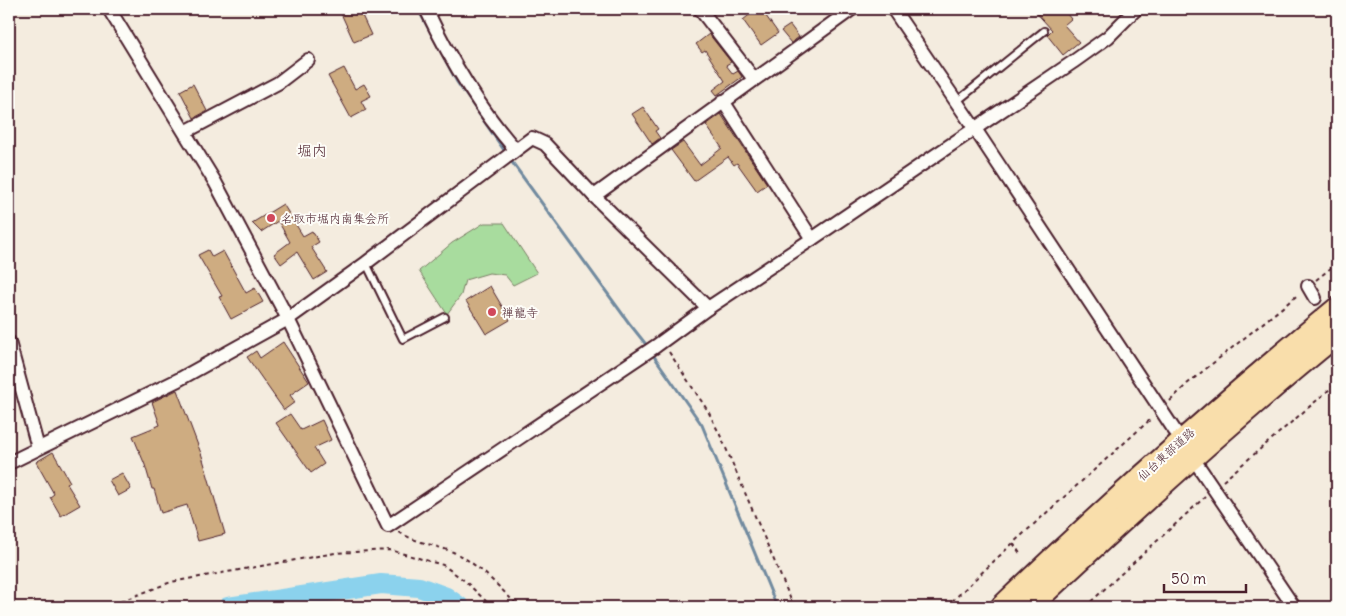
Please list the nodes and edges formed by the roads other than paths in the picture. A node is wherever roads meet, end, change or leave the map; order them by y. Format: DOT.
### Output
graph roads {
  1 [pos="109,9"];
  2 [pos="426,9"];
  3 [pos="700,9"];
  4 [pos="852,9"];
  5 [pos="893,9"];
  6 [pos="1136,9"];
  7 [pos="1044,31"];
  8 [pos="308,60"];
  9 [pos="754,79"];
  10 [pos="722,102"];
  11 [pos="956,102"];
  12 [pos="975,129"];
  13 [pos="185,132"];
  14 [pos="511,153"];
  15 [pos="594,196"];
  16 [pos="812,239"];
  17 [pos="366,263"];
  18 [pos="1308,286"];
  19 [pos="1315,298"];
  20 [pos="708,308"];
  21 [pos="1337,309"];
  22 [pos="445,317"];
  23 [pos="288,320"];
  24 [pos="1337,334"];
  25 [pos="9,342"];
  26 [pos="1175,430"];
  27 [pos="38,448"];
  28 [pos="9,463"];
  29 [pos="1199,466"];
  30 [pos="1002,607"];
  31 [pos="1029,607"];
  32 [pos="1294,607"];
  1 -- 13 [label="street"];
  2 -- 14 [label="street"];
  3 -- 9 [label="street"];
  4 -- 9 [label="street"];
  5 -- 11 [label="street"];
  6 -- 12 [label="street"];
  7 -- 11 [label="lane"];
  8 -- 13 [label="street"];
  9 -- 10 [label="street"];
  10 -- 15 [label="street"];
  10 -- 16 [label="street"];
  11 -- 12 [label="street"];
  12 -- 16 [label="street"];
  12 -- 26 [label="street"];
  13 -- 23 [label="street"];
  14 -- 15 [label="street"];
  14 -- 17 [label="street"];
  15 -- 20 [label="street"];
  16 -- 20 [label="street"];
  17 -- 22 [label="lane"];
  17 -- 23 [label="street"];
  18 -- 19 [label="street"];
  20 -- 23 [label="street"];
  21 -- 30 [label="highway, 仙台東部道路"];
  23 -- 27 [label="street"];
  24 -- 31 [label="highway, 仙台東部道路"];
  25 -- 27 [label="street"];
  27 -- 28 [label="street"];
  29 -- 32 [label="street"];
}
